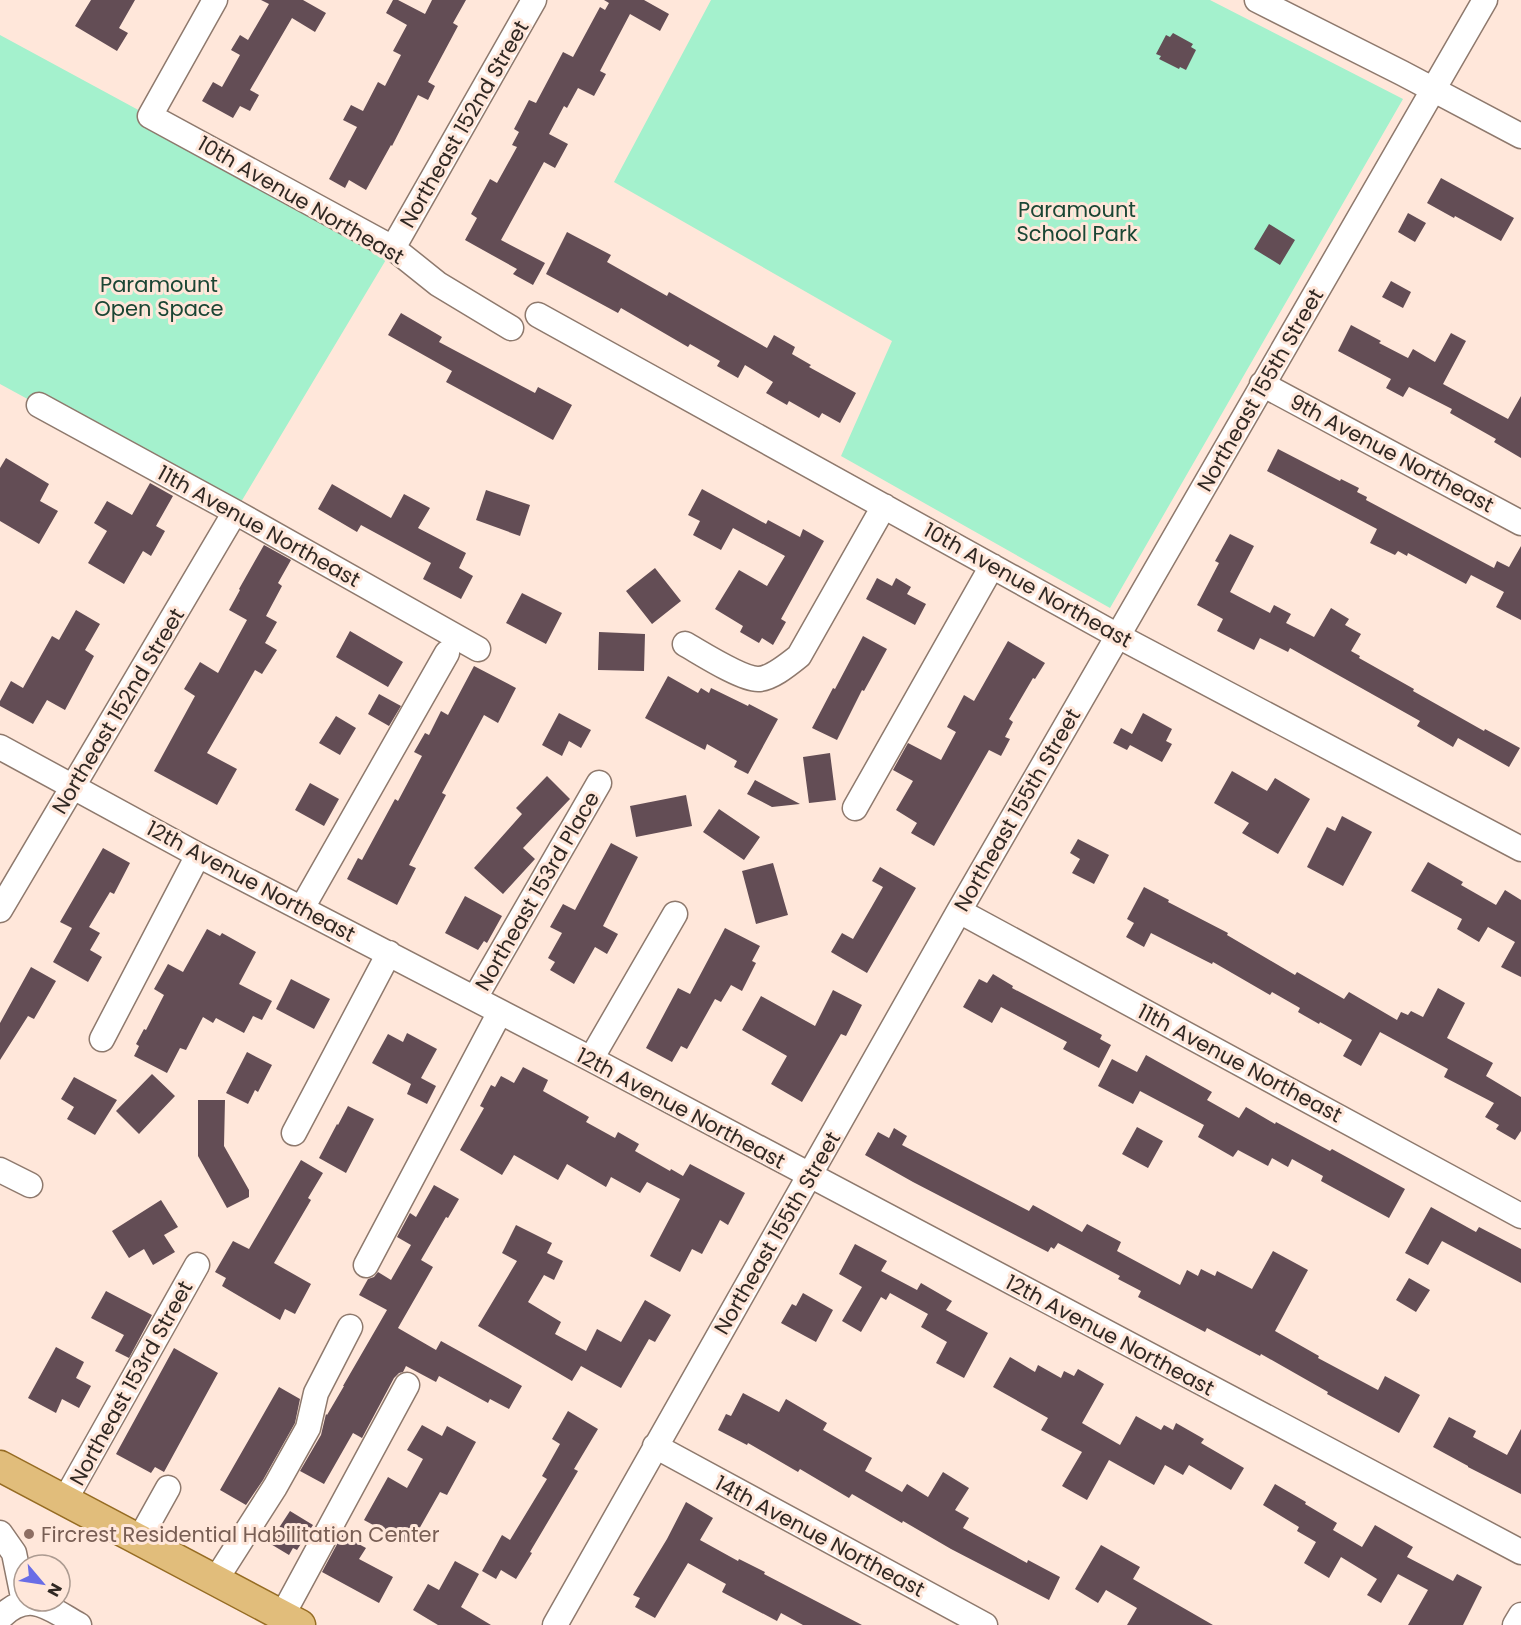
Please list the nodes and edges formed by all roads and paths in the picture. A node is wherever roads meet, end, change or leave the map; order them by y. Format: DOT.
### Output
graph roads {
  1 [pos="215,0"];
  2 [pos="534,0"];
  3 [pos="1257,0"];
  4 [pos="1485,0"];
  5 [pos="1434,90"];
  6 [pos="1521,136"];
  7 [pos="393,248"];
  8 [pos="538,315"];
  9 [pos="511,328"];
  10 [pos="1262,384"];
  11 [pos="39,405"];
  12 [pos="884,506"];
  13 [pos="236,512"];
  14 [pos="1521,523"];
  15 [pos="992,566"];
  16 [pos="1118,636"];
  17 [pos="685,644"];
  18 [pos="478,649"];
  19 [pos="447,653"];
  20 [pos="0,747"];
  21 [pos="599,783"];
  22 [pos="74,787"];
  23 [pos="855,808"];
  24 [pos="1521,849"];
  25 [pos="198,855"];
  26 [pos="302,908"];
  27 [pos="0,910"];
  28 [pos="959,911"];
  29 [pos="675,914"];
  30 [pos="389,953"];
  31 [pos="475,999"];
  32 [pos="500,1012"];
  33 [pos="102,1040"];
  34 [pos="591,1059"];
  35 [pos="294,1133"];
  36 [pos="0,1170"];
  37 [pos="809,1176"];
  38 [pos="30,1185"];
  39 [pos="1521,1216"];
  40 [pos="197,1265"];
  41 [pos="366,1265"];
  42 [pos="350,1327"];
  43 [pos="407,1385"];
  44 [pos="655,1446"];
  45 [pos="0,1466"];
  46 [pos="168,1488"];
  47 [pos="65,1500"];
  48 [pos="0,1533"];
  49 [pos="140,1540"];
  50 [pos="1521,1552"];
  51 [pos="14,1553"];
  52 [pos="214,1581"];
  53 [pos="12,1608"];
  54 [pos="57,1613"];
  55 [pos="1521,1615"];
  56 [pos="0,1618"];
  57 [pos="291,1620"];
  58 [pos="79,1625"];
  59 [pos="555,1625"];
  60 [pos="985,1625"];
  61 [pos="1515,1625"];
  1 -- 7 [label="street, 10th Avenue Northeast"];
  2 -- 7 [label="street, Northeast 152nd Street"];
  3 -- 5 [label="street"];
  4 -- 5 [label="street, Northeast 155th Street"];
  5 -- 6 [label="street"];
  5 -- 10 [label="street, Northeast 155th Street"];
  7 -- 9 [label="street, 10th Avenue Northeast"];
  8 -- 12 [label="street, 10th Avenue Northeast"];
  10 -- 14 [label="street, 9th Avenue Northeast"];
  10 -- 16 [label="street, Northeast 155th Street"];
  11 -- 13 [label="street, 11th Avenue Northeast"];
  12 -- 15 [label="street, 10th Avenue Northeast"];
  12 -- 17 [label="street"];
  13 -- 18 [label="street, 11th Avenue Northeast"];
  13 -- 22 [label="street, Northeast 152nd Street"];
  15 -- 16 [label="street, 10th Avenue Northeast"];
  15 -- 23 [label="street"];
  16 -- 24 [label="street, 10th Avenue Northeast"];
  16 -- 28 [label="street, Northeast 155th Street"];
  19 -- 26 [label="street"];
  20 -- 22 [label="street, 12th Avenue Northeast"];
  21 -- 31 [label="street, Northeast 153rd Place"];
  22 -- 25 [label="street, 12th Avenue Northeast"];
  22 -- 27 [label="street, Northeast 152nd Street"];
  25 -- 26 [label="street, 12th Avenue Northeast"];
  25 -- 33 [label="street"];
  26 -- 30 [label="street, 12th Avenue Northeast"];
  28 -- 37 [label="street, Northeast 155th Street"];
  28 -- 39 [label="street, 11th Avenue Northeast"];
  29 -- 34 [label="street"];
  30 -- 31 [label="street, 12th Avenue Northeast"];
  30 -- 35 [label="street"];
  31 -- 32 [label="street, 12th Avenue Northeast"];
  32 -- 34 [label="street, 12th Avenue Northeast"];
  32 -- 41 [label="street"];
  34 -- 37 [label="street, 12th Avenue Northeast"];
  36 -- 38 [label="street"];
  37 -- 44 [label="street, Northeast 155th Street"];
  37 -- 50 [label="street, 12th Avenue Northeast"];
  40 -- 47 [label="street, Northeast 153rd Street"];
  42 -- 52 [label="street"];
  43 -- 57 [label="street"];
  44 -- 59 [label="street, Northeast 155th Street"];
  44 -- 60 [label="street, 14th Avenue Northeast"];
  45 -- 47 [label="main road"];
  46 -- 49 [label="street"];
  47 -- 49 [label="main road"];
  48 -- 51 [label="street"];
  49 -- 52 [label="main road"];
  52 -- 57 [label="main road"];
  53 -- 56 [label="street"];
  54 -- 58 [label="street"];
  55 -- 61 [label="street"];
}
